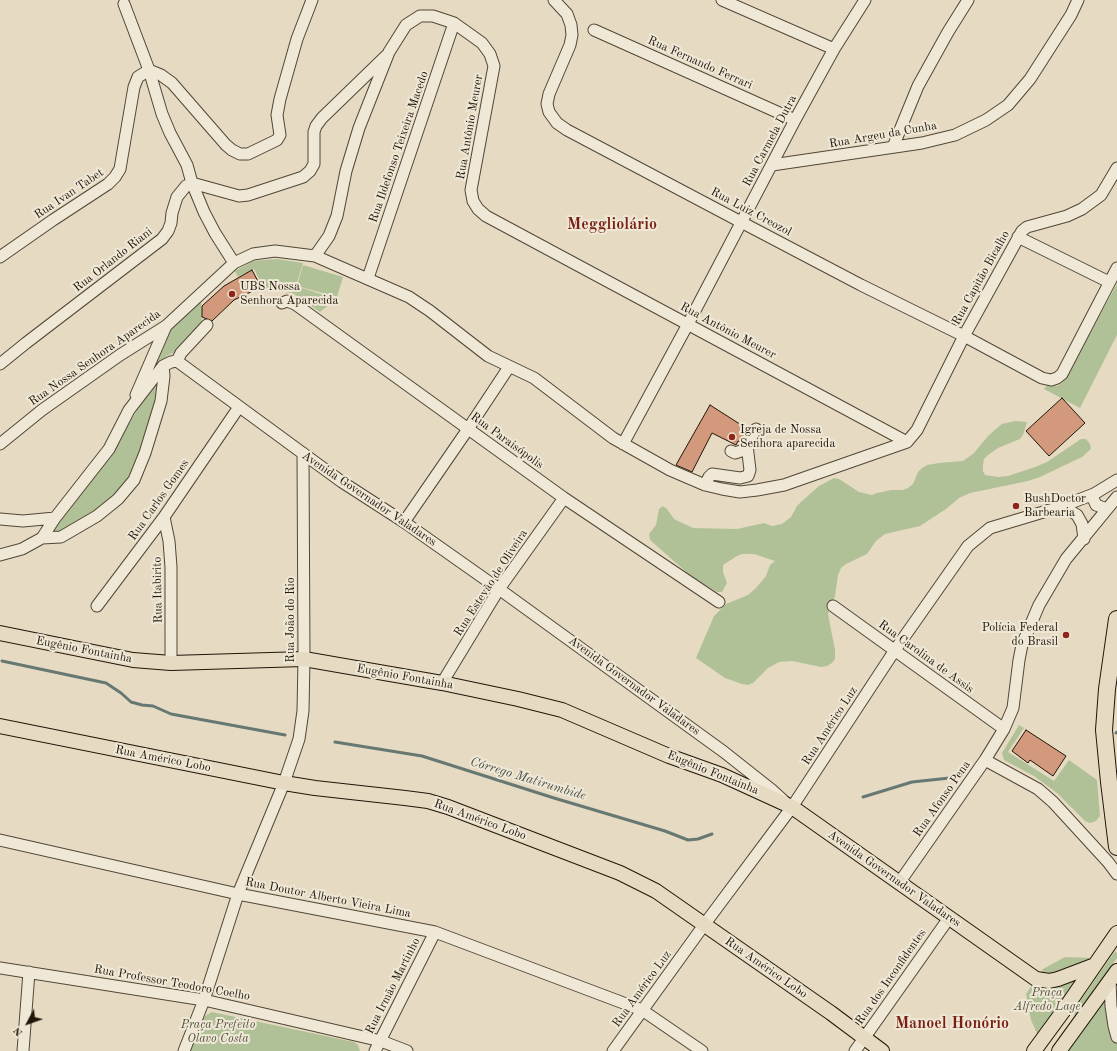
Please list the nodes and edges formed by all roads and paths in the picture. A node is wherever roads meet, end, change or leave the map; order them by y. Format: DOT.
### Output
graph roads {
  1 [pos="312,0"];
  2 [pos="554,0"];
  3 [pos="722,0"];
  4 [pos="865,0"];
  5 [pos="968,0"];
  6 [pos="1078,0"];
  7 [pos="124,4"];
  8 [pos="454,23"];
  9 [pos="594,30"];
  10 [pos="834,49"];
  11 [pos="389,52"];
  12 [pos="149,70"];
  13 [pos="795,120"];
  14 [pos="893,147"];
  15 [pos="772,165"];
  16 [pos="1117,168"];
  17 [pos="192,183"];
  18 [pos="741,222"];
  19 [pos="1018,237"];
  20 [pos="315,256"];
  21 [pos="0,257"];
  22 [pos="234,263"];
  23 [pos="1117,268"];
  24 [pos="368,278"];
  25 [pos="1109,282"];
  26 [pos="282,303"];
  27 [pos="688,324"];
  28 [pos="207,325"];
  29 [pos="166,326"];
  30 [pos="964,336"];
  31 [pos="177,362"];
  32 [pos="0,364"];
  33 [pos="163,366"];
  34 [pos="509,367"];
  35 [pos="239,406"];
  36 [pos="129,410"];
  37 [pos="468,429"];
  38 [pos="756,429"];
  39 [pos="907,442"];
  40 [pos="0,444"];
  41 [pos="623,444"];
  42 [pos="747,449"];
  43 [pos="732,451"];
  44 [pos="303,453"];
  45 [pos="1117,480"];
  46 [pos="705,485"];
  47 [pos="1094,494"];
  48 [pos="1117,497"];
  49 [pos="564,498"];
  50 [pos="1060,507"];
  51 [pos="1107,509"];
  52 [pos="56,518"];
  53 [pos="164,518"];
  54 [pos="0,519"];
  55 [pos="404,522"];
  56 [pos="42,538"];
  57 [pos="1084,538"];
  58 [pos="0,555"];
  59 [pos="499,589"];
  60 [pos="719,602"];
  61 [pos="97,606"];
  62 [pos="834,606"];
  63 [pos="1117,619"];
  64 [pos="0,633"];
  65 [pos="895,650"];
  66 [pos="304,659"];
  67 [pos="171,663"];
  68 [pos="442,683"];
  69 [pos="0,726"];
  70 [pos="1004,729"];
  71 [pos="985,760"];
  72 [pos="284,783"];
  73 [pos="792,807"];
  74 [pos="0,840"];
  75 [pos="1117,847"];
  76 [pos="1117,874"];
  77 [pos="899,883"];
  78 [pos="238,894"];
  79 [pos="949,918"];
  80 [pos="704,925"];
  81 [pos="435,932"];
  82 [pos="1117,933"];
  83 [pos="1096,965"];
  84 [pos="0,968"];
  85 [pos="29,972"];
  86 [pos="1113,976"];
  87 [pos="204,1000"];
  88 [pos="642,1010"];
  89 [pos="1117,1037"];
  90 [pos="864,1038"];
  91 [pos="378,1046"];
  92 [pos="24,1051"];
  93 [pos="184,1051"];
  94 [pos="407,1051"];
  95 [pos="614,1051"];
  96 [pos="702,1051"];
  97 [pos="855,1051"];
  98 [pos="882,1051"];
  99 [pos="1034,1051"];
  100 [pos="1059,1051"];
  1 -- 12 [label="street"];
  2 -- 18 [label="street, Rua Luiz Creozol"];
  3 -- 10 [label="street"];
  4 -- 10 [label="street, Rua Carmela Dutra"];
  5 -- 14 [label="street"];
  6 -- 14 [label="street, Rua Argeu da Cunha"];
  7 -- 12 [label="street"];
  8 -- 11 [label="street, Rua Antônio Meurer"];
  8 -- 24 [label="street, Rua Ildefonso Teixeira Macedo"];
  8 -- 27 [label="street, Rua Antônio Meurer"];
  9 -- 13 [label="street, Rua Fernando Ferrari"];
  10 -- 13 [label="street, Rua Carmela Dutra"];
  11 -- 17 [label="street"];
  11 -- 20 [label="street, Rua Antônio Meurer"];
  12 -- 17 [label="street"];
  12 -- 21 [label="street, Rua Ivan Tabet"];
  13 -- 15 [label="street, Rua Carmela Dutra"];
  14 -- 15 [label="street, Rua Argeu da Cunha"];
  15 -- 18 [label="street, Rua Carmela Dutra"];
  16 -- 19 [label="street, Rua Capitão Bicalho"];
  17 -- 22 [label="street"];
  17 -- 32 [label="street, Rua Orlando Riani"];
  18 -- 27 [label="street, Rua Carmela Dutra"];
  18 -- 30 [label="street, Rua Luiz Creozol"];
  19 -- 25 [label="street"];
  19 -- 30 [label="street, Rua Capitão Bicalho"];
  20 -- 22 [label="street, Rua Nossa Senhora Aparecida"];
  20 -- 24 [label="street, Rua Nossa Senhora Aparecida"];
  22 -- 29 [label="street, Rua Nossa Senhora Aparecida"];
  23 -- 25 [label="street"];
  24 -- 34 [label="street, Rua Nossa Senhora Aparecida"];
  25 -- 30 [label="street, Rua Luiz Creozol"];
  26 -- 37 [label="street, Rua Paraisópolis"];
  27 -- 39 [label="street, Rua Antônio Meurer"];
  27 -- 41 [label="street, Rua Carmela Dutra"];
  28 -- 31 [label="street"];
  29 -- 36 [label="street"];
  29 -- 40 [label="street, Rua Nossa Senhora Aparecida"];
  30 -- 39 [label="street, Rua Capitão Bicalho"];
  31 -- 33 [label="street"];
  31 -- 35 [label="street, Avenida Governador Valadares"];
  33 -- 36 [label="street"];
  33 -- 56 [label="street"];
  34 -- 37 [label="street"];
  34 -- 41 [label="street, Rua Nossa Senhora Aparecida"];
  35 -- 44 [label="street, Avenida Governador Valadares"];
  35 -- 53 [label="street, Rua Carlos Gomes"];
  36 -- 52 [label="street"];
  37 -- 49 [label="street, Rua Paraisópolis"];
  37 -- 55 [label="street"];
  38 -- 42 [label="street"];
  39 -- 46 [label="street, Rua Nossa Senhora Aparecida"];
  41 -- 46 [label="street, Rua Nossa Senhora Aparecida"];
  42 -- 43 [label="street"];
  42 -- 46 [label="street"];
  44 -- 55 [label="street, Avenida Governador Valadares"];
  44 -- 66 [label="street, Rua João do Rio"];
  45 -- 47 [label="street, Rua Américo Luz"];
  47 -- 50 [label="street, Rua Américo Luz"];
  47 -- 51 [label="street"];
  48 -- 51 [label="street, Rua Afonso Pena"];
  49 -- 59 [label="street, Rua Estevão de Oliveira"];
  49 -- 60 [label="street, Rua Paraisópolis"];
  50 -- 57 [label="street"];
  50 -- 65 [label="street, Rua Américo Luz"];
  51 -- 57 [label="street, Rua Afonso Pena"];
  52 -- 54 [label="street"];
  52 -- 56 [label="street"];
  53 -- 61 [label="street, Rua Carlos Gomes"];
  53 -- 67 [label="street, Rua Itabirito"];
  55 -- 59 [label="street, Avenida Governador Valadares"];
  56 -- 58 [label="street"];
  57 -- 70 [label="street, Rua Afonso Pena"];
  59 -- 68 [label="street, Rua Estevão de Oliveira"];
  59 -- 73 [label="street, Avenida Governador Valadares"];
  62 -- 65 [label="street, Rua Carolina de Assis"];
  63 -- 75 [label="highway"];
  64 -- 67 [label="main road, Eugênio Fontainha"];
  65 -- 70 [label="street, Rua Carolina de Assis"];
  65 -- 73 [label="street, Rua Américo Luz"];
  66 -- 67 [label="main road, Eugênio Fontainha"];
  66 -- 68 [label="main road, Eugênio Fontainha"];
  66 -- 72 [label="street, Rua João do Rio"];
  68 -- 73 [label="main road, Eugênio Fontainha"];
  69 -- 72 [label="main road, Rua Américo Lobo"];
  70 -- 71 [label="street, Rua Afonso Pena"];
  71 -- 76 [label="street"];
  71 -- 77 [label="street, Rua Afonso Pena"];
  72 -- 78 [label="street, Rua João do Rio"];
  72 -- 80 [label="main road, Rua Américo Lobo"];
  73 -- 77 [label="main road, Avenida Governador Valadares"];
  73 -- 80 [label="street, Rua Américo Luz"];
  74 -- 78 [label="street, Rua Doutor Alberto Vieira Lima"];
  77 -- 79 [label="main road, Avenida Governador Valadares"];
  78 -- 81 [label="street, Rua Doutor Alberto Vieira Lima"];
  78 -- 87 [label="street, Rua João do Rio"];
  79 -- 83 [label="main road, Avenida Governador Valadares"];
  79 -- 90 [label="street, Rua dos Inconfidentes"];
  80 -- 88 [label="street, Rua Américo Luz"];
  80 -- 90 [label="main road, Rua Américo Lobo"];
  81 -- 88 [label="street, Rua Doutor Alberto Vieira Lima"];
  81 -- 91 [label="street, Rua Irmão Martinho"];
  82 -- 83 [label="main road"];
  83 -- 99 [label="main road"];
  84 -- 85 [label="street, Rua Professor Teodoro Coelho"];
  85 -- 87 [label="street, Rua Professor Teodoro Coelho"];
  85 -- 92 [label="street"];
  86 -- 89 [label="street"];
  86 -- 100 [label="main road"];
  87 -- 91 [label="street, Rua Professor Teodoro Coelho"];
  87 -- 93 [label="street, Rua João do Rio"];
  88 -- 95 [label="street, Rua Américo Luz"];
  88 -- 96 [label="street, Rua Doutor Alberto Vieira Lima"];
  90 -- 97 [label="street, Rua dos Inconfidentes"];
  90 -- 98 [label="main road, Rua Américo Lobo"];
  91 -- 94 [label="street, Rua Professor Teodoro Coelho"];
}
